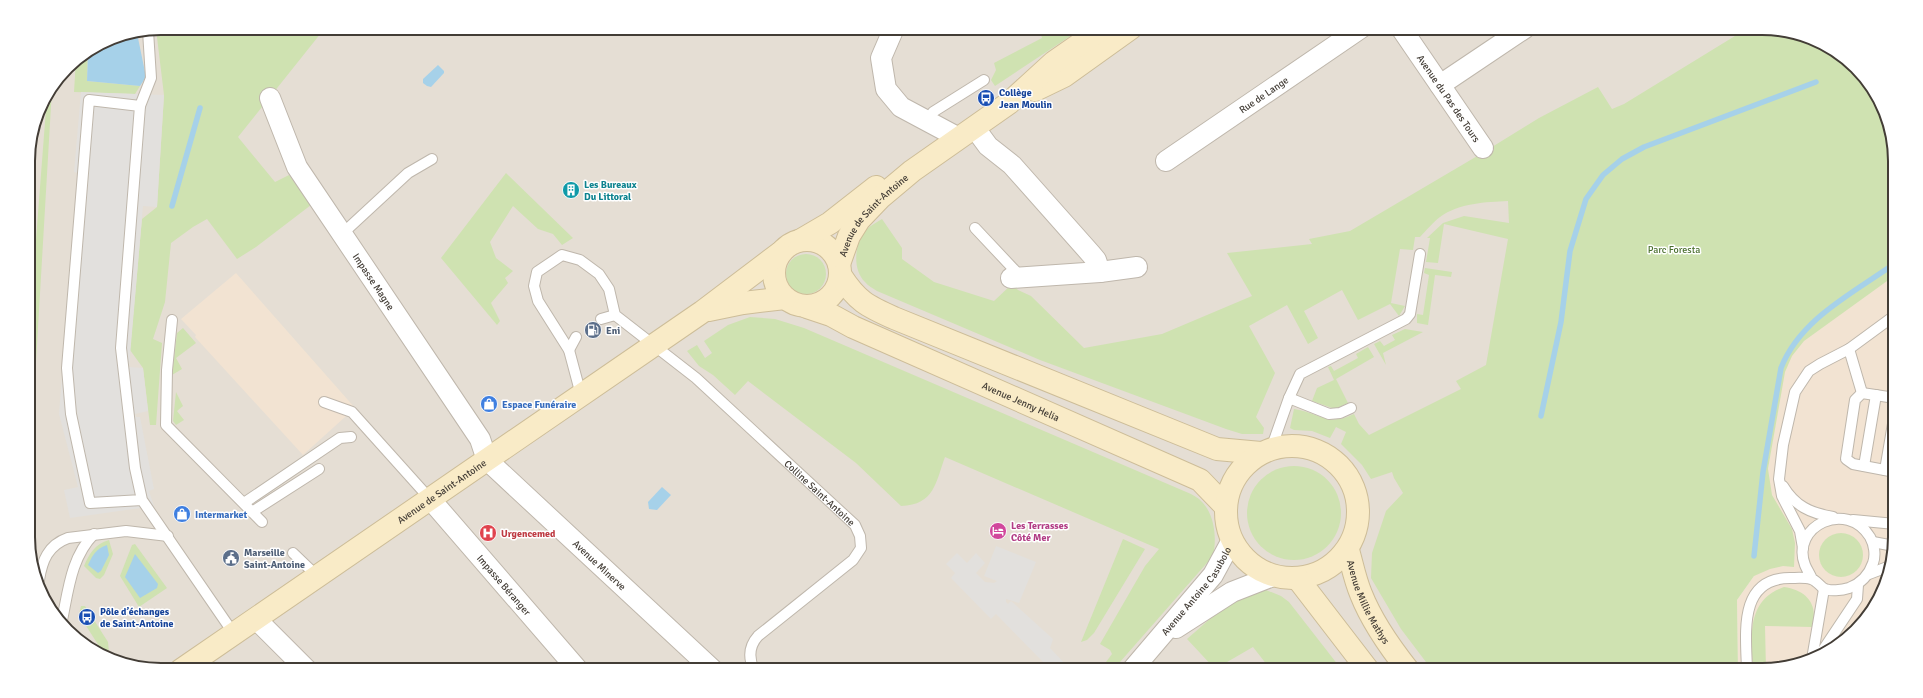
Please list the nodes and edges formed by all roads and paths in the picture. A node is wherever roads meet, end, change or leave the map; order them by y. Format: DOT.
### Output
graph roads {
  1 [pos="148,35"];
  2 [pos="891,35"];
  3 [pos="1093,35"];
  4 [pos="1108,35"];
  5 [pos="1121,35"];
  6 [pos="1351,35"];
  7 [pos="1406,35"];
  8 [pos="1515,35"];
  9 [pos="1093,55"];
  10 [pos="984,80"];
  11 [pos="1440,85"];
  12 [pos="270,98"];
  13 [pos="1009,103"];
  14 [pos="140,106"];
  15 [pos="927,121"];
  16 [pos="967,133"];
  17 [pos="1483,148"];
  18 [pos="432,158"];
  19 [pos="1166,160"];
  20 [pos="912,171"];
  21 [pos="975,228"];
  22 [pos="342,234"];
  23 [pos="801,240"];
  24 [pos="780,253"];
  25 [pos="1420,254"];
  26 [pos="1137,267"];
  27 [pos="840,270"];
  28 [pos="1100,272"];
  29 [pos="1017,278"];
  30 [pos="784,298"];
  31 [pos="807,307"];
  32 [pos="702,312"];
  33 [pos="615,315"];
  34 [pos="601,319"];
  35 [pos="172,320"];
  36 [pos="1888,320"];
  37 [pos="576,337"];
  38 [pos="654,344"];
  39 [pos="1849,349"];
  40 [pos="569,350"];
  41 [pos="1862,393"];
  42 [pos="581,395"];
  43 [pos="1876,395"];
  44 [pos="1888,397"];
  45 [pos="1289,398"];
  46 [pos="324,402"];
  47 [pos="1351,408"];
  48 [pos="352,437"];
  49 [pos="1266,451"];
  50 [pos="487,460"];
  51 [pos="1864,466"];
  52 [pos="319,469"];
  53 [pos="1888,471"];
  54 [pos="1779,479"];
  55 [pos="142,500"];
  56 [pos="431,500"];
  57 [pos="244,503"];
  58 [pos="1226,507"];
  59 [pos="252,512"];
  60 [pos="1836,518"];
  61 [pos="1851,520"];
  62 [pos="262,522"];
  63 [pos="1888,523"];
  64 [pos="94,534"];
  65 [pos="168,536"];
  66 [pos="1232,540"];
  67 [pos="1873,542"];
  68 [pos="1888,545"];
  69 [pos="1803,549"];
  70 [pos="1348,550"];
  71 [pos="293,553"];
  72 [pos="1884,568"];
  73 [pos="41,574"];
  74 [pos="1869,574"];
  75 [pos="1273,576"];
  76 [pos="318,578"];
  77 [pos="1298,579"];
  78 [pos="1812,579"];
  79 [pos="1858,585"];
  80 [pos="1824,589"];
  81 [pos="63,616"];
  82 [pos="256,619"];
  83 [pos="234,634"];
  84 [pos="1158,640"];
  85 [pos="1826,645"];
  86 [pos="1813,651"];
  87 [pos="191,663"];
  88 [pos="300,663"];
  89 [pos="572,663"];
  90 [pos="705,663"];
  91 [pos="752,663"];
  92 [pos="1138,663"];
  93 [pos="1363,663"];
  94 [pos="1403,663"];
  95 [pos="1747,663"];
  1 -- 14 [label="lane"];
  2 -- 15 [label="street"];
  3 -- 13 [label="street, Avenue de Saint-Antoine"];
  4 -- 9 [label="street"];
  5 -- 9 [label="street, Avenue de Saint-Antoine"];
  6 -- 19 [label="street, Rue de Lange"];
  7 -- 11 [label="street, Avenue du Pas des Tours"];
  8 -- 11 [label="street"];
  9 -- 13 [label="street, Avenue de Saint-Antoine"];
  10 -- 15 [label="lane"];
  11 -- 17 [label="street, Avenue du Pas des Tours"];
  12 -- 22 [label="street, Impasse Magne"];
  13 -- 16 [label="street, Avenue de Saint-Antoine"];
  14 -- 55 [label="lane"];
  14 -- 55 [label="lane"];
  15 -- 16 [label="street"];
  16 -- 20 [label="street, Avenue de Saint-Antoine"];
  16 -- 28 [label="street"];
  18 -- 22 [label="lane"];
  20 -- 23 [label="street, Avenue de Saint-Antoine"];
  20 -- 27 [label="street, Avenue de Saint-Antoine"];
  21 -- 29 [label="lane"];
  22 -- 50 [label="street, Impasse Magne"];
  23 -- 24 [label="street"];
  23 -- 27 [label="street"];
  24 -- 30 [label="street"];
  24 -- 32 [label="street, Avenue de Saint-Antoine"];
  25 -- 45 [label="lane"];
  26 -- 28 [label="street"];
  27 -- 31 [label="street"];
  27 -- 49 [label="street"];
  28 -- 29 [label="street"];
  30 -- 31 [label="street"];
  30 -- 32 [label="street, Avenue de Saint-Antoine"];
  31 -- 58 [label="street, Avenue Jenny Helia"];
  32 -- 38 [label="street, Avenue de Saint-Antoine"];
  33 -- 34 [label="lane"];
  33 -- 38 [label="lane, Colline Saint-Antoine"];
  33 -- 40 [label="lane"];
  35 -- 57 [label="lane"];
  36 -- 39 [label="lane"];
  37 -- 40 [label="lane"];
  38 -- 42 [label="street, Avenue de Saint-Antoine"];
  38 -- 91 [label="lane, Colline Saint-Antoine"];
  39 -- 41 [label="lane"];
  39 -- 54 [label="lane"];
  40 -- 42 [label="lane"];
  41 -- 43 [label="lane"];
  41 -- 51 [label="lane"];
  42 -- 50 [label="street, Avenue de Saint-Antoine"];
  43 -- 44 [label="lane"];
  43 -- 51 [label="lane"];
  45 -- 47 [label="lane"];
  45 -- 49 [label="lane"];
  46 -- 56 [label="lane"];
  48 -- 57 [label="lane"];
  49 -- 58 [label="street"];
  49 -- 70 [label="street"];
  50 -- 56 [label="street, Avenue de Saint-Antoine"];
  50 -- 90 [label="street, Avenue Minerve"];
  51 -- 53 [label="lane"];
  52 -- 59 [label="lane"];
  54 -- 60 [label="lane"];
  54 -- 69 [label="lane"];
  55 -- 65 [label="lane"];
  56 -- 76 [label="street, Avenue de Saint-Antoine"];
  56 -- 89 [label="street, Impasse Béranger"];
  57 -- 59 [label="lane"];
  58 -- 66 [label="street"];
  59 -- 62 [label="lane"];
  60 -- 61 [label="lane"];
  60 -- 69 [label="lane"];
  61 -- 63 [label="lane"];
  61 -- 67 [label="lane"];
  64 -- 65 [label="lane"];
  64 -- 73 [label="lane"];
  64 -- 81 [label="lane"];
  65 -- 83 [label="lane"];
  66 -- 75 [label="street"];
  66 -- 84 [label="street, Avenue Antoine Casubolo"];
  67 -- 68 [label="lane"];
  67 -- 74 [label="lane"];
  69 -- 78 [label="lane"];
  70 -- 77 [label="street"];
  70 -- 94 [label="street, Avenue Millie Mathys"];
  71 -- 76 [label="lane"];
  72 -- 74 [label="lane"];
  74 -- 79 [label="lane"];
  75 -- 77 [label="street"];
  75 -- 84 [label="street, Avenue Antoine Casubolo"];
  76 -- 82 [label="street, Avenue de Saint-Antoine"];
  77 -- 93 [label="street"];
  78 -- 80 [label="lane"];
  78 -- 95 [label="lane"];
  79 -- 80 [label="lane"];
  79 -- 85 [label="lane"];
  80 -- 86 [label="lane"];
  82 -- 83 [label="street, Avenue de Saint-Antoine"];
  82 -- 88 [label="street"];
  83 -- 87 [label="street, Avenue de Saint-Antoine"];
  84 -- 92 [label="street, Avenue Antoine Casubolo"];
}
